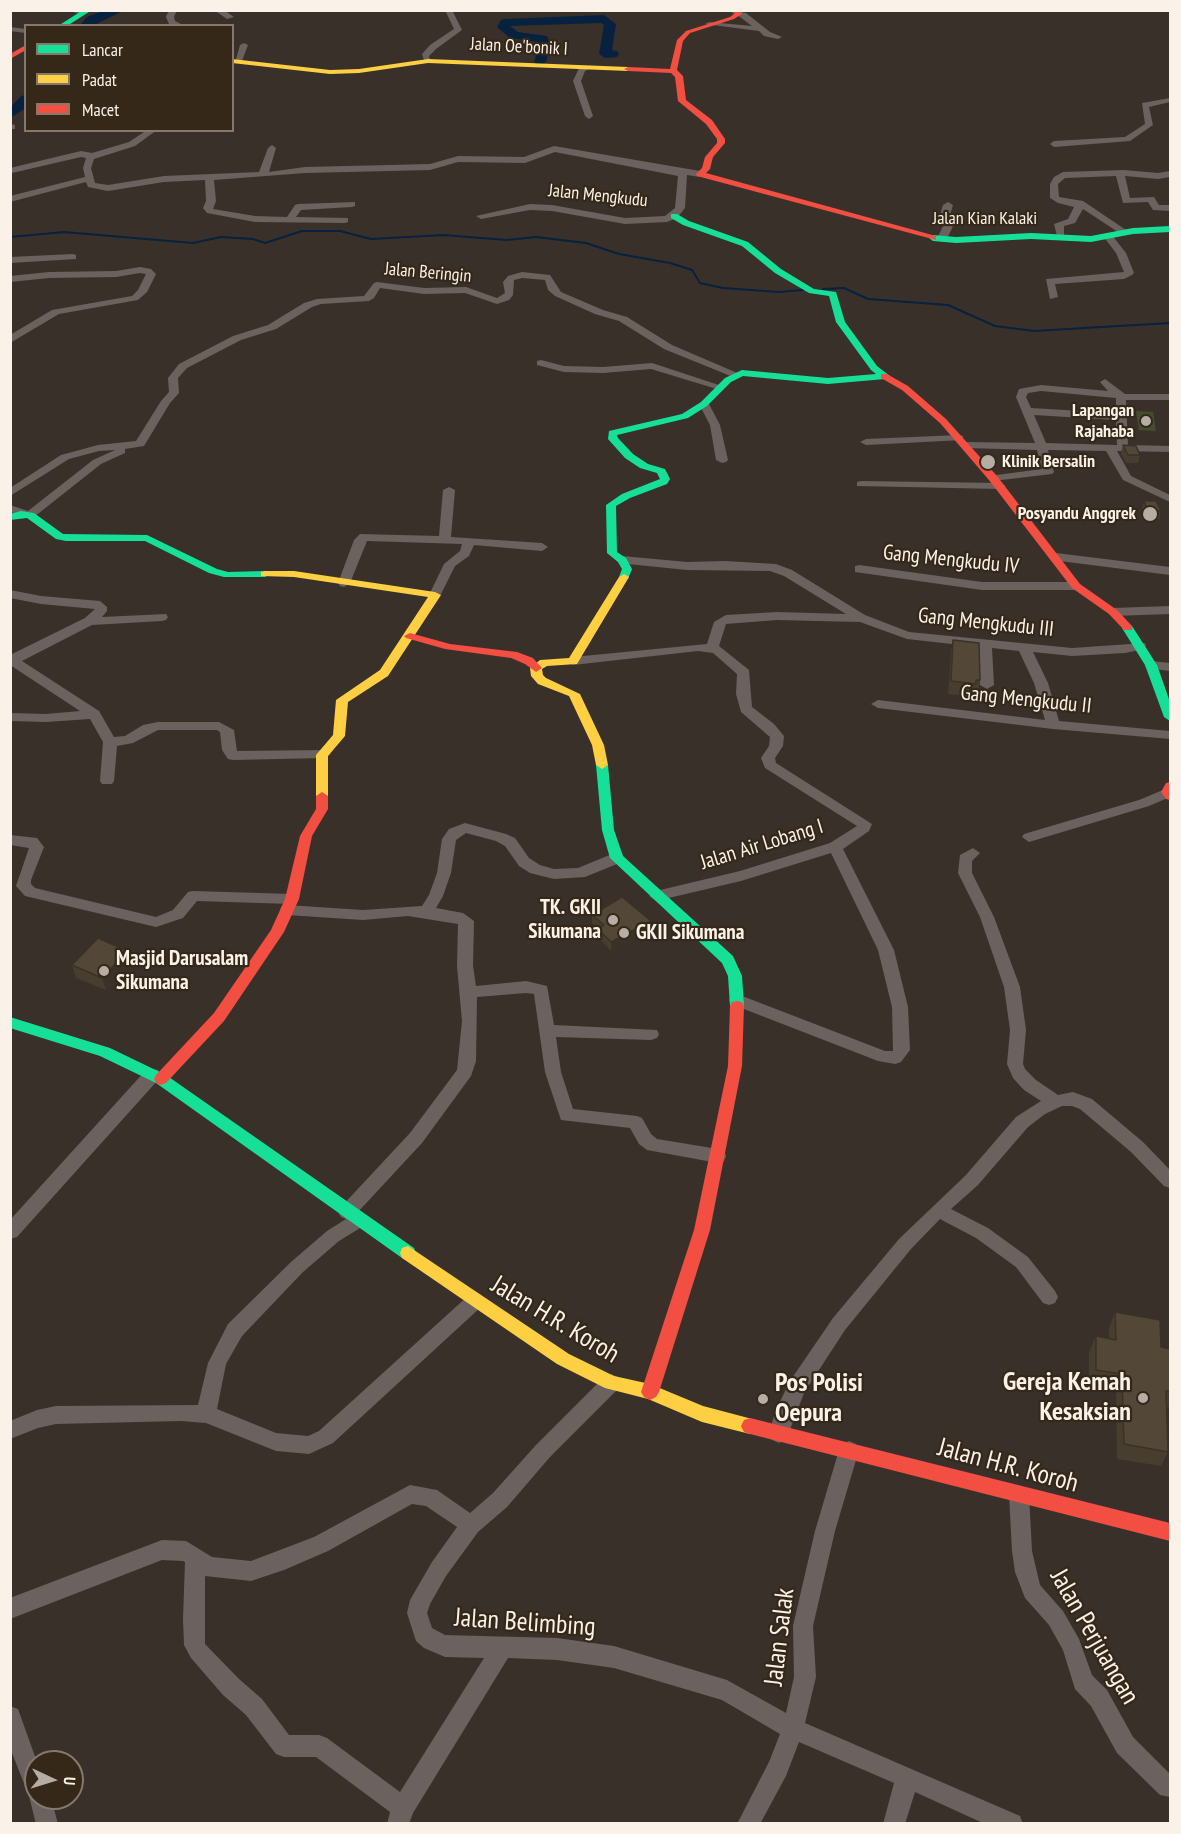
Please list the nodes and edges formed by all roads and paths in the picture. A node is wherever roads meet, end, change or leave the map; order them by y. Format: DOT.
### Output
graph roads {
  1 [pos="173,10"];
  2 [pos="186,10"];
  3 [pos="199,10"];
  4 [pos="217,10"];
  5 [pos="448,10"];
  6 [pos="81,11"];
  7 [pos="735,12"];
  8 [pos="230,17"];
  9 [pos="64,24"];
  10 [pos="177,24"];
  11 [pos="709,24"];
  12 [pos="760,29"];
  13 [pos="778,37"];
  14 [pos="244,45"];
  15 [pos="24,48"];
  16 [pos="11,58"];
  17 [pos="236,61"];
  18 [pos="428,61"];
  19 [pos="587,68"];
  20 [pos="673,70"];
  21 [pos="1170,100"];
  22 [pos="589,116"];
  23 [pos="150,132"];
  24 [pos="1054,144"];
  25 [pos="272,148"];
  26 [pos="92,156"];
  27 [pos="12,170"];
  28 [pos="678,172"];
  29 [pos="1120,173"];
  30 [pos="700,174"];
  31 [pos="1170,174"];
  32 [pos="263,175"];
  33 [pos="90,178"];
  34 [pos="209,178"];
  35 [pos="10,200"];
  36 [pos="1078,202"];
  37 [pos="351,204"];
  38 [pos="949,206"];
  39 [pos="1170,208"];
  40 [pos="482,216"];
  41 [pos="674,216"];
  42 [pos="290,219"];
  43 [pos="345,220"];
  44 [pos="1170,229"];
  45 [pos="1124,232"];
  46 [pos="1108,236"];
  47 [pos="1060,238"];
  48 [pos="942,239"];
  49 [pos="73,257"];
  50 [pos="10,260"];
  51 [pos="10,279"];
  52 [pos="1053,297"];
  53 [pos="10,340"];
  54 [pos="541,363"];
  55 [pos="737,375"];
  56 [pos="885,376"];
  57 [pos="1105,382"];
  58 [pos="720,387"];
  59 [pos="1121,396"];
  60 [pos="1170,397"];
  61 [pos="704,404"];
  62 [pos="1028,411"];
  63 [pos="1122,417"];
  64 [pos="962,441"];
  65 [pos="866,442"];
  66 [pos="133,446"];
  67 [pos="1042,447"];
  68 [pos="1109,447"];
  69 [pos="1123,447"];
  70 [pos="1170,449"];
  71 [pos="722,460"];
  72 [pos="996,482"];
  73 [pos="861,484"];
  74 [pos="449,490"];
  75 [pos="10,493"];
  76 [pos="1170,499"];
  77 [pos="10,508"];
  78 [pos="30,514"];
  79 [pos="10,517"];
  80 [pos="445,540"];
  81 [pos="469,541"];
  82 [pos="542,546"];
  83 [pos="1056,558"];
  84 [pos="622,560"];
  85 [pos="858,569"];
  86 [pos="1170,571"];
  87 [pos="344,583"];
  88 [pos="1076,586"];
  89 [pos="10,594"];
  90 [pos="435,595"];
  91 [pos="1170,610"];
  92 [pos="1113,612"];
  93 [pos="162,617"];
  94 [pos="861,618"];
  95 [pos="89,621"];
  96 [pos="410,636"];
  97 [pos="985,644"];
  98 [pos="1140,646"];
  99 [pos="712,647"];
  100 [pos="1024,647"];
  101 [pos="573,661"];
  102 [pos="14,665"];
  103 [pos="1151,665"];
  104 [pos="1170,667"];
  105 [pos="536,668"];
  106 [pos="987,686"];
  107 [pos="878,704"];
  108 [pos="94,714"];
  109 [pos="10,717"];
  110 [pos="1170,717"];
  111 [pos="1053,725"];
  112 [pos="1170,735"];
  113 [pos="110,742"];
  114 [pos="324,754"];
  115 [pos="107,781"];
  116 [pos="1170,792"];
  117 [pos="1029,837"];
  118 [pos="10,840"];
  119 [pos="835,847"];
  120 [pos="973,853"];
  121 [pos="617,858"];
  122 [pos="656,896"];
  123 [pos="289,905"];
  124 [pos="426,912"];
  125 [pos="469,992"];
  126 [pos="737,1000"];
  127 [pos="10,1022"];
  128 [pos="546,1031"];
  129 [pos="651,1034"];
  130 [pos="156,1077"];
  131 [pos="1056,1102"];
  132 [pos="718,1156"];
  133 [pos="1167,1169"];
  134 [pos="938,1210"];
  135 [pos="353,1216"];
  136 [pos="11,1232"];
  137 [pos="1049,1297"];
  138 [pos="475,1301"];
  139 [pos="611,1383"];
  140 [pos="650,1392"];
  141 [pos="206,1414"];
  142 [pos="10,1430"];
  143 [pos="778,1434"];
  144 [pos="849,1450"];
  145 [pos="1019,1495"];
  146 [pos="471,1525"];
  147 [pos="1170,1532"];
  148 [pos="195,1557"];
  149 [pos="10,1609"];
  150 [pos="503,1646"];
  151 [pos="10,1718"];
  152 [pos="793,1729"];
  153 [pos="24,1756"];
  154 [pos="902,1775"];
  155 [pos="1168,1787"];
  156 [pos="401,1816"];
  157 [pos="748,1824"];
  158 [pos="894,1824"];
  159 [pos="1012,1824"];
  1 -- 10 [label="street"];
  2 -- 3 [label="street"];
  4 -- 8 [label="street"];
  5 -- 18 [label="street"];
  6 -- 9 [label="street"];
  7 -- 11 [label="street"];
  7 -- 12 [label="street"];
  11 -- 12 [label="street"];
  11 -- 20 [label="street"];
  12 -- 13 [label="street"];
  14 -- 17 [label="street"];
  15 -- 16 [label="street"];
  17 -- 18 [label="street, Jalan Oe'bonik I"];
  18 -- 19 [label="street, Jalan Oe'bonik I"];
  19 -- 20 [label="street, Jalan Oe'bonik I"];
  19 -- 22 [label="street"];
  20 -- 30 [label="street"];
  21 -- 24 [label="street"];
  23 -- 26 [label="street"];
  25 -- 32 [label="street"];
  26 -- 27 [label="street"];
  26 -- 33 [label="street"];
  28 -- 30 [label="street"];
  28 -- 32 [label="street"];
  28 -- 41 [label="street, Jalan Mengkudu"];
  29 -- 31 [label="street"];
  29 -- 36 [label="street"];
  29 -- 39 [label="street"];
  30 -- 48 [label="street, Jalan Kian Kalaki"];
  32 -- 34 [label="street"];
  33 -- 34 [label="street"];
  33 -- 35 [label="street"];
  34 -- 42 [label="street"];
  36 -- 45 [label="street"];
  36 -- 47 [label="street"];
  37 -- 42 [label="street"];
  38 -- 48 [label="street"];
  40 -- 41 [label="street, Jalan Mengkudu"];
  41 -- 56 [label="street, Jalan Mengkudu"];
  42 -- 43 [label="street"];
  44 -- 45 [label="street, Jalan Kian Kalaki"];
  45 -- 46 [label="street, Jalan Kian Kalaki"];
  46 -- 47 [label="street, Jalan Kian Kalaki"];
  46 -- 52 [label="street"];
  47 -- 48 [label="street, Jalan Kian Kalaki"];
  49 -- 50 [label="street"];
  51 -- 53 [label="street"];
  54 -- 58 [label="street"];
  55 -- 56 [label="street"];
  55 -- 58 [label="street"];
  55 -- 66 [label="street, Jalan Beringin"];
  56 -- 64 [label="street, Jalan Mengkudu"];
  57 -- 59 [label="street"];
  58 -- 61 [label="street"];
  59 -- 60 [label="street"];
  59 -- 62 [label="street"];
  59 -- 63 [label="street"];
  61 -- 71 [label="street"];
  61 -- 84 [label="street"];
  62 -- 63 [label="street"];
  62 -- 67 [label="street"];
  63 -- 69 [label="street"];
  64 -- 65 [label="street"];
  64 -- 67 [label="street"];
  64 -- 72 [label="street, Jalan Mengkudu"];
  66 -- 75 [label="street"];
  66 -- 78 [label="street"];
  67 -- 68 [label="street"];
  67 -- 72 [label="street"];
  68 -- 69 [label="street"];
  68 -- 76 [label="street"];
  69 -- 70 [label="street"];
  72 -- 73 [label="street"];
  72 -- 83 [label="street, Jalan Mengkudu"];
  74 -- 80 [label="street"];
  77 -- 78 [label="street"];
  78 -- 79 [label="street"];
  78 -- 87 [label="street"];
  80 -- 81 [label="street"];
  80 -- 87 [label="street"];
  81 -- 82 [label="street"];
  81 -- 90 [label="street"];
  83 -- 86 [label="street"];
  83 -- 88 [label="street, Jalan Mengkudu"];
  84 -- 94 [label="street, Gang Mengkudu III"];
  84 -- 101 [label="street"];
  85 -- 88 [label="street, Gang Mengkudu IV"];
  87 -- 90 [label="street"];
  88 -- 92 [label="street, Jalan Mengkudu"];
  89 -- 95 [label="street"];
  90 -- 96 [label="street"];
  91 -- 92 [label="street"];
  92 -- 98 [label="street, Jalan Mengkudu"];
  93 -- 95 [label="street"];
  94 -- 97 [label="street, Gang Mengkudu III"];
  94 -- 99 [label="street"];
  95 -- 102 [label="street"];
  96 -- 105 [label="street"];
  96 -- 114 [label="street"];
  97 -- 100 [label="street, Gang Mengkudu III"];
  97 -- 106 [label="street"];
  98 -- 100 [label="street, Gang Mengkudu III"];
  98 -- 103 [label="street, Jalan Mengkudu"];
  99 -- 101 [label="street"];
  99 -- 119 [label="street, Jalan Air Lobang I"];
  100 -- 111 [label="street"];
  101 -- 105 [label="street"];
  102 -- 108 [label="street"];
  103 -- 104 [label="street"];
  103 -- 110 [label="street, Jalan Mengkudu"];
  105 -- 121 [label="street"];
  107 -- 111 [label="street, Gang Mengkudu II"];
  108 -- 109 [label="street"];
  108 -- 113 [label="street"];
  111 -- 112 [label="street, Gang Mengkudu II"];
  113 -- 114 [label="street"];
  113 -- 115 [label="street"];
  114 -- 123 [label="street"];
  116 -- 117 [label="street"];
  118 -- 123 [label="street"];
  119 -- 122 [label="street, Jalan Air Lobang I"];
  119 -- 126 [label="street"];
  120 -- 131 [label="street"];
  121 -- 122 [label="street"];
  121 -- 124 [label="street"];
  122 -- 126 [label="street"];
  123 -- 124 [label="street"];
  123 -- 130 [label="street"];
  124 -- 125 [label="street"];
  125 -- 128 [label="street"];
  125 -- 135 [label="street"];
  126 -- 132 [label="street"];
  127 -- 130 [label="street, Jalan H.R. Koroh"];
  128 -- 129 [label="street"];
  128 -- 132 [label="street"];
  130 -- 135 [label="street, Jalan H.R. Koroh"];
  130 -- 136 [label="street"];
  131 -- 133 [label="street"];
  131 -- 134 [label="street"];
  132 -- 140 [label="street"];
  134 -- 137 [label="street"];
  134 -- 143 [label="street"];
  135 -- 138 [label="street, Jalan H.R. Koroh"];
  135 -- 141 [label="street"];
  138 -- 139 [label="street, Jalan H.R. Koroh"];
  138 -- 141 [label="street"];
  139 -- 140 [label="street, Jalan H.R. Koroh"];
  139 -- 146 [label="street, Jalan Belimbing"];
  140 -- 143 [label="street, Jalan H.R. Koroh"];
  141 -- 142 [label="street"];
  143 -- 144 [label="street, Jalan H.R. Koroh"];
  144 -- 145 [label="street, Jalan H.R. Koroh"];
  144 -- 152 [label="street, Jalan Salak"];
  145 -- 147 [label="street, Jalan H.R. Koroh"];
  145 -- 155 [label="street, Jalan Perjuangan"];
  146 -- 148 [label="street"];
  146 -- 150 [label="street, Jalan Belimbing"];
  148 -- 149 [label="street"];
  148 -- 156 [label="street"];
  150 -- 152 [label="street, Jalan Belimbing"];
  150 -- 156 [label="street"];
  151 -- 153 [label="street"];
  152 -- 154 [label="street, Jalan Belimbing"];
  152 -- 157 [label="street, Jalan Salak"];
  154 -- 158 [label="street"];
  154 -- 159 [label="street, Jalan Belimbing"];
}
